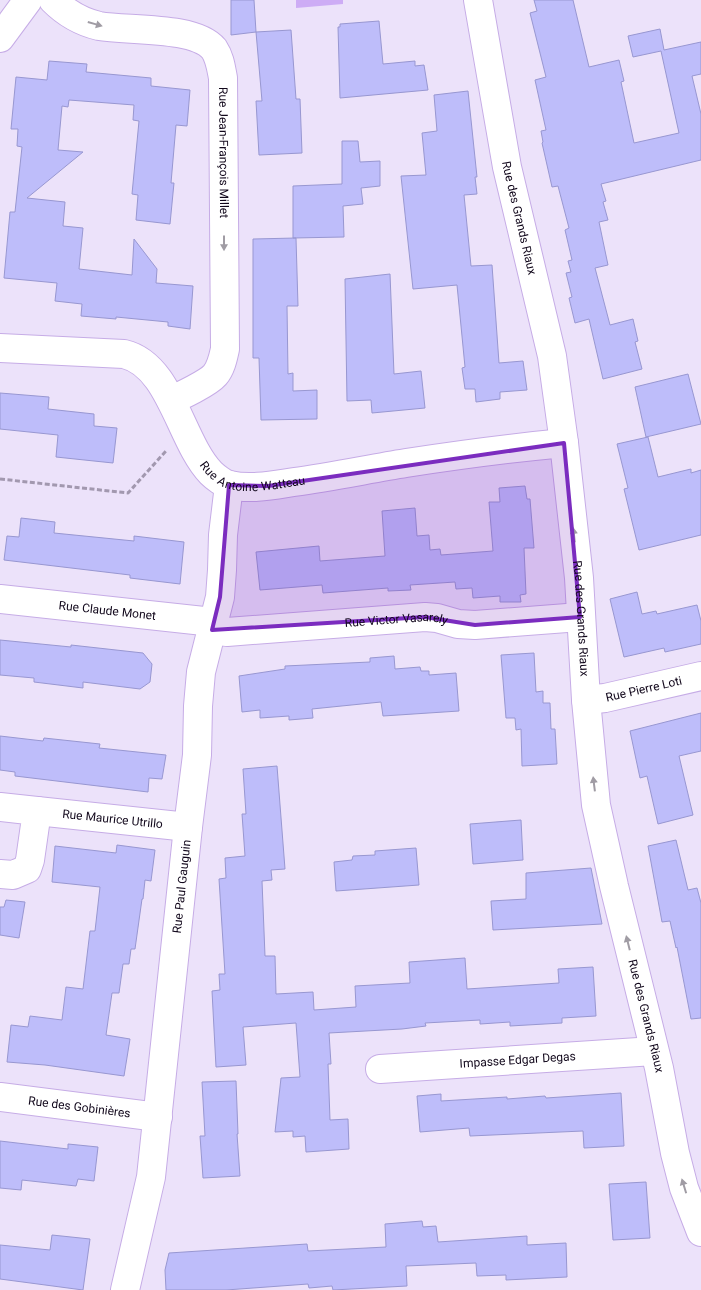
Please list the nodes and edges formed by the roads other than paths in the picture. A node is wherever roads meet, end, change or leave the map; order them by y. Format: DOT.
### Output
graph roads {
  1 [pos="28,0"];
  2 [pos="53,0"];
  3 [pos="478,0"];
  4 [pos="0,38"];
  5 [pos="0,348"];
  6 [pos="171,400"];
  7 [pos="564,442"];
  8 [pos="228,485"];
  9 [pos="0,599"];
  10 [pos="580,617"];
  11 [pos="213,626"];
  12 [pos="701,676"];
  13 [pos="586,700"];
  14 [pos="0,807"];
  15 [pos="37,811"];
  16 [pos="188,828"];
  17 [pos="0,874"];
  18 [pos="654,1051"];
  19 [pos="380,1070"];
  20 [pos="0,1097"];
  21 [pos="158,1117"];
  22 [pos="701,1232"];
  23 [pos="125,1290"];
  1 -- 4 [label="street"];
  2 -- 6 [label="street, Rue Jean-François Millet, one-way"];
  3 -- 7 [label="street, Rue des Grands Riaux"];
  5 -- 6 [label="street, Rue Antoine Watteau"];
  6 -- 8 [label="street, Rue Antoine Watteau"];
  7 -- 8 [label="street, Rue Antoine Watteau"];
  10 -- 7 [label="street, Rue des Grands Riaux, one-way"];
  8 -- 11 [label="street, Rue Paul Gauguin"];
  9 -- 11 [label="street, Rue Claude Monet"];
  10 -- 11 [label="street, Rue Victor Vasarely"];
  10 -- 13 [label="street, Rue des Grands Riaux"];
  11 -- 16 [label="street, Rue Paul Gauguin"];
  12 -- 13 [label="street, Rue Pierre Loti"];
  18 -- 13 [label="street, Rue des Grands Riaux, one-way"];
  14 -- 15 [label="street, Rue Maurice Utrillo"];
  15 -- 16 [label="street, Rue Maurice Utrillo"];
  15 -- 17 [label="street"];
  16 -- 21 [label="street, Rue Paul Gauguin"];
  18 -- 19 [label="street, Impasse Edgar Degas"];
  22 -- 18 [label="street, Rue des Grands Riaux, one-way"];
  20 -- 21 [label="street, Rue des Gobinières"];
  21 -- 23 [label="street, Rue Paul Gauguin"];
}
